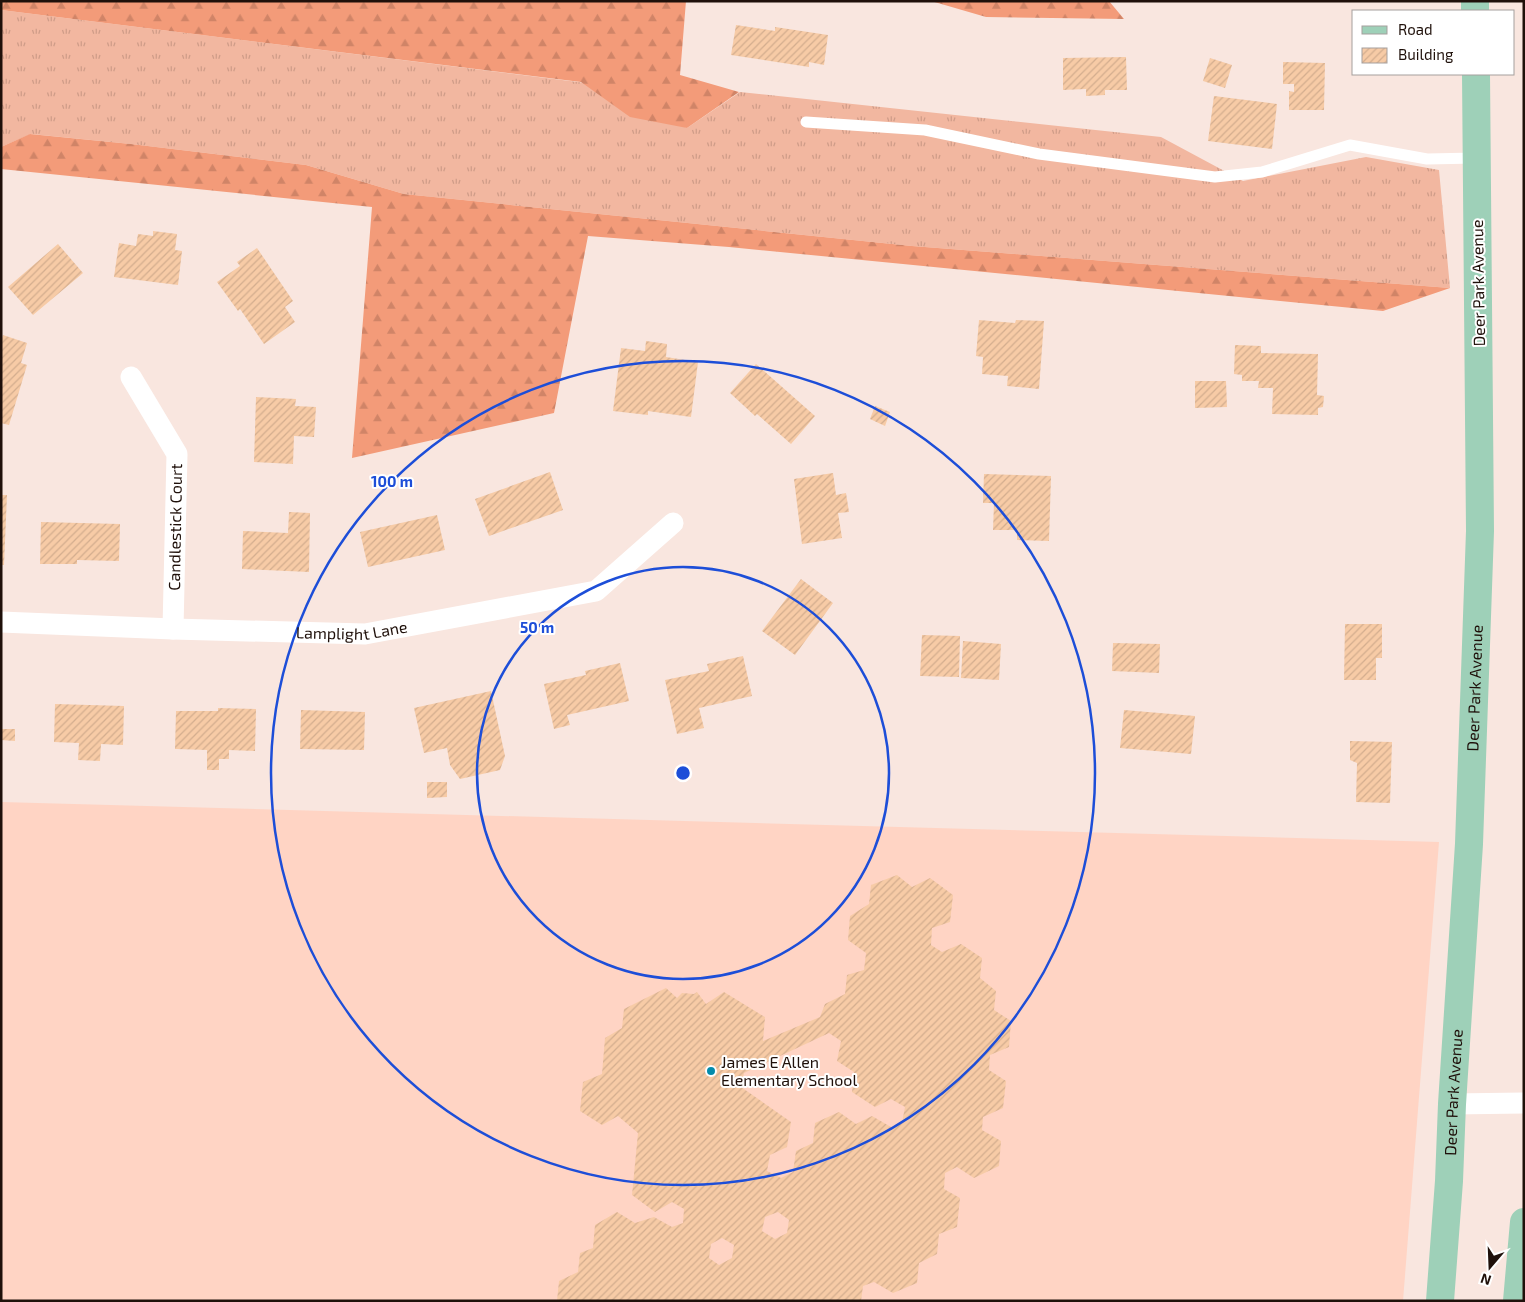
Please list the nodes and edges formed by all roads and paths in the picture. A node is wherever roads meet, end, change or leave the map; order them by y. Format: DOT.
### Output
graph roads {
  1 [pos="1476,75"];
  2 [pos="806,122"];
  3 [pos="1476,158"];
  4 [pos="130,377"];
  5 [pos="673,523"];
  6 [pos="1,622"];
  7 [pos="173,629"];
  8 [pos="1524,1103"];
  9 [pos="1452,1104"];
  10 [pos="1524,1222"];
  11 [pos="1440,1301"];
  12 [pos="1517,1301"];
  1 -- 3 [label="main road, Deer Park Avenue"];
  2 -- 3 [label="lane"];
  3 -- 9 [label="main road, Deer Park Avenue"];
  4 -- 7 [label="street, Candlestick Court"];
  5 -- 7 [label="street, Lamplight Lane"];
  6 -- 7 [label="street, Lamplight Lane"];
  8 -- 9 [label="street"];
  9 -- 11 [label="main road, Deer Park Avenue"];
  10 -- 12 [label="main road"];
}
